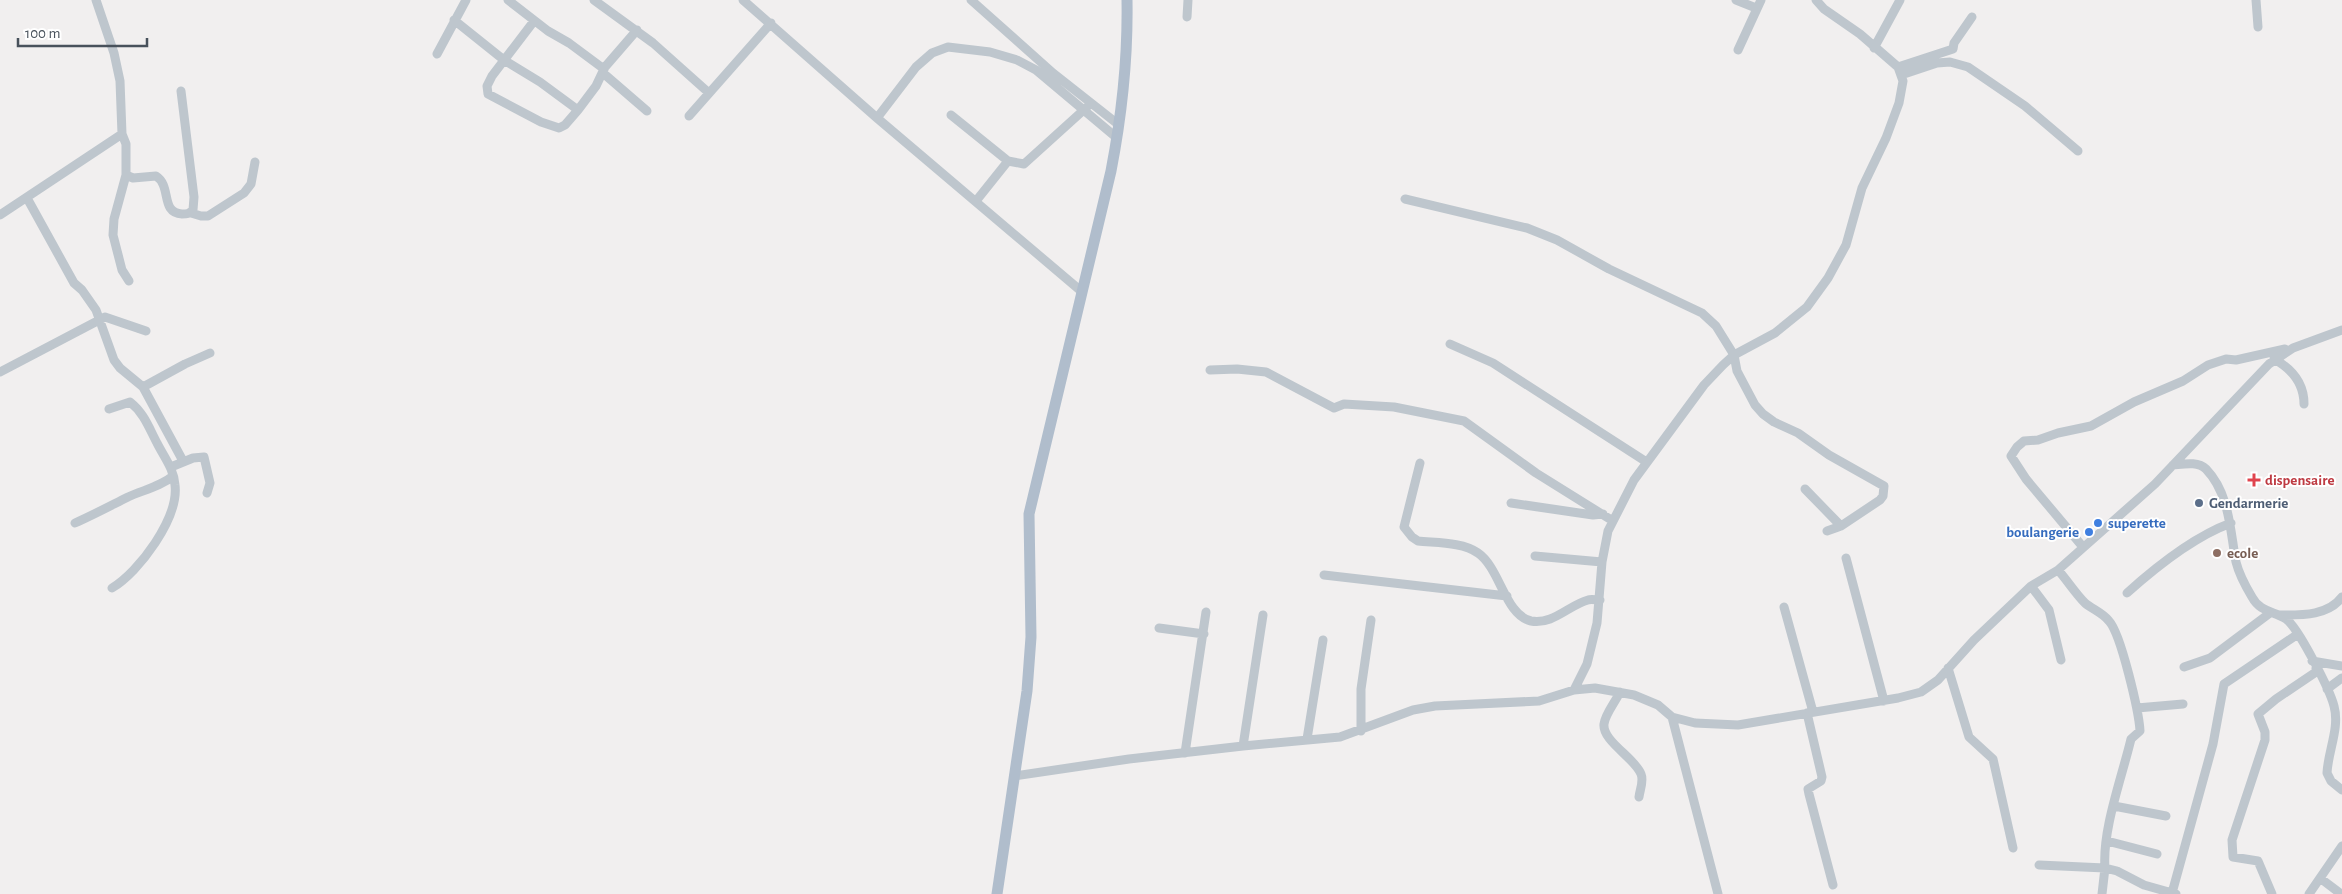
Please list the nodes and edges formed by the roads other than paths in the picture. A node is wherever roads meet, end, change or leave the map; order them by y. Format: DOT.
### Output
graph roads {
  1 [pos="96,0"];
  2 [pos="466,0"];
  3 [pos="508,0"];
  4 [pos="594,0"];
  5 [pos="743,0"];
  6 [pos="971,0"];
  7 [pos="1127,0"];
  8 [pos="1188,0"];
  9 [pos="1736,0"];
  10 [pos="1816,0"];
  11 [pos="1900,0"];
  12 [pos="2256,0"];
  13 [pos="1759,4"];
  14 [pos="1188,17"];
  15 [pos="1972,17"];
  16 [pos="454,20"];
  17 [pos="534,20"];
  18 [pos="771,24"];
  19 [pos="2258,27"];
  20 [pos="637,30"];
  21 [pos="1874,48"];
  22 [pos="1738,50"];
  23 [pos="437,54"];
  24 [pos="504,60"];
  25 [pos="603,71"];
  26 [pos="1900,71"];
  27 [pos="181,91"];
  28 [pos="709,93"];
  29 [pos="1093,104"];
  30 [pos="578,110"];
  31 [pos="1082,110"];
  32 [pos="647,111"];
  33 [pos="951,115"];
  34 [pos="689,116"];
  35 [pos="877,118"];
  36 [pos="1120,125"];
  37 [pos="122,134"];
  38 [pos="1117,138"];
  39 [pos="2078,151"];
  40 [pos="1008,161"];
  41 [pos="254,162"];
  42 [pos="126,175"];
  43 [pos="27,198"];
  44 [pos="1405,199"];
  45 [pos="976,201"];
  46 [pos="191,213"];
  47 [pos="0,215"];
  48 [pos="129,281"];
  49 [pos="1081,291"];
  50 [pos="98,319"];
  51 [pos="2342,330"];
  52 [pos="146,331"];
  53 [pos="1450,344"];
  54 [pos="2293,348"];
  55 [pos="210,353"];
  56 [pos="1734,356"];
  57 [pos="2274,360"];
  58 [pos="1210,370"];
  59 [pos="0,372"];
  60 [pos="143,386"];
  61 [pos="2304,404"];
  62 [pos="109,408"];
  63 [pos="184,461"];
  64 [pos="1645,462"];
  65 [pos="1420,463"];
  66 [pos="2173,465"];
  67 [pos="172,471"];
  68 [pos="1805,489"];
  69 [pos="207,493"];
  70 [pos="1511,503"];
  71 [pos="1603,514"];
  72 [pos="1613,521"];
  73 [pos="75,523"];
  74 [pos="2231,523"];
  75 [pos="1841,526"];
  76 [pos="1827,531"];
  77 [pos="2083,547"];
  78 [pos="1535,556"];
  79 [pos="1846,558"];
  80 [pos="1602,562"];
  81 [pos="2058,570"];
  82 [pos="1324,575"];
  83 [pos="2031,586"];
  84 [pos="112,588"];
  85 [pos="2127,593"];
  86 [pos="1507,596"];
  87 [pos="2342,597"];
  88 [pos="1600,600"];
  89 [pos="1784,607"];
  90 [pos="1206,612"];
  91 [pos="2272,614"];
  92 [pos="1263,615"];
  93 [pos="1371,620"];
  94 [pos="1159,628"];
  95 [pos="1204,634"];
  96 [pos="2298,634"];
  97 [pos="1323,640"];
  98 [pos="2061,660"];
  99 [pos="2314,664"];
  100 [pos="2342,666"];
  101 [pos="2184,667"];
  102 [pos="1948,668"];
  103 [pos="2342,678"];
  104 [pos="2327,689"];
  105 [pos="1574,690"];
  106 [pos="1620,692"];
  107 [pos="2342,698"];
  108 [pos="2332,700"];
  109 [pos="1884,701"];
  110 [pos="2183,704"];
  111 [pos="2137,708"];
  112 [pos="1810,713"];
  113 [pos="1672,717"];
  114 [pos="1361,731"];
  115 [pos="1307,739"];
  116 [pos="1243,746"];
  117 [pos="1185,753"];
  118 [pos="1014,776"];
  119 [pos="2342,790"];
  120 [pos="1639,797"];
  121 [pos="2114,806"];
  122 [pos="2166,816"];
  123 [pos="2107,841"];
  124 [pos="2342,846"];
  125 [pos="2013,848"];
  126 [pos="2157,854"];
  127 [pos="2038,865"];
  128 [pos="2105,868"];
  129 [pos="2320,878"];
  130 [pos="1833,885"];
  131 [pos="2174,893"];
  132 [pos="997,894"];
  133 [pos="1718,894"];
  134 [pos="2102,894"];
  135 [pos="2272,894"];
  136 [pos="2309,894"];
  137 [pos="2341,894"];
  1 -- 37 [label="street"];
  2 -- 16 [label="street"];
  3 -- 17 [label="street"];
  4 -- 20 [label="street"];
  5 -- 18 [label="street"];
  6 -- 29 [label="street"];
  7 -- 36 [label="main road"];
  8 -- 14 [label="street"];
  9 -- 13 [label="street"];
  10 -- 21 [label="street"];
  11 -- 21 [label="street"];
  12 -- 19 [label="street"];
  13 -- 22 [label="street"];
  15 -- 26 [label="street"];
  16 -- 23 [label="street"];
  16 -- 24 [label="street"];
  17 -- 24 [label="street"];
  17 -- 25 [label="street"];
  18 -- 28 [label="street"];
  18 -- 35 [label="street"];
  20 -- 25 [label="street"];
  20 -- 28 [label="street"];
  21 -- 26 [label="street"];
  24 -- 30 [label="street"];
  24 -- 30 [label="street"];
  25 -- 30 [label="street"];
  25 -- 32 [label="street"];
  26 -- 39 [label="street"];
  26 -- 56 [label="street"];
  27 -- 46 [label="street"];
  28 -- 34 [label="street"];
  29 -- 31 [label="street"];
  29 -- 36 [label="street"];
  31 -- 35 [label="street"];
  31 -- 38 [label="street"];
  31 -- 40 [label="street"];
  33 -- 40 [label="street"];
  35 -- 45 [label="street"];
  36 -- 38 [label="main road"];
  37 -- 42 [label="street"];
  37 -- 43 [label="street"];
  38 -- 49 [label="main road"];
  40 -- 45 [label="street"];
  41 -- 46 [label="street"];
  42 -- 46 [label="street"];
  42 -- 48 [label="street"];
  43 -- 47 [label="street"];
  43 -- 50 [label="street"];
  44 -- 56 [label="street"];
  45 -- 49 [label="street"];
  49 -- 118 [label="main road"];
  50 -- 52 [label="street"];
  50 -- 59 [label="street"];
  50 -- 60 [label="street"];
  51 -- 54 [label="street"];
  53 -- 64 [label="street"];
  54 -- 57 [label="street"];
  54 -- 77 [label="street"];
  55 -- 60 [label="street"];
  56 -- 64 [label="street"];
  56 -- 75 [label="street"];
  57 -- 61 [label="street"];
  57 -- 66 [label="street"];
  58 -- 71 [label="street"];
  60 -- 63 [label="street"];
  62 -- 67 [label="street"];
  63 -- 67 [label="street"];
  63 -- 69 [label="street"];
  64 -- 72 [label="street"];
  65 -- 86 [label="street"];
  66 -- 74 [label="street"];
  66 -- 77 [label="street"];
  67 -- 73 [label="street"];
  67 -- 84 [label="street"];
  68 -- 75 [label="street"];
  70 -- 71 [label="street"];
  71 -- 72 [label="street"];
  72 -- 80 [label="street"];
  74 -- 85 [label="street"];
  74 -- 91 [label="street"];
  75 -- 76 [label="street"];
  77 -- 81 [label="street"];
  78 -- 80 [label="street"];
  79 -- 109 [label="street"];
  80 -- 88 [label="street"];
  81 -- 83 [label="street"];
  81 -- 111 [label="street"];
  82 -- 86 [label="street"];
  83 -- 98 [label="street"];
  83 -- 102 [label="street"];
  86 -- 88 [label="street"];
  87 -- 91 [label="street"];
  88 -- 105 [label="street"];
  89 -- 112 [label="street"];
  90 -- 95 [label="street"];
  91 -- 96 [label="street"];
  91 -- 101 [label="street"];
  92 -- 116 [label="street"];
  93 -- 114 [label="street"];
  94 -- 95 [label="street"];
  95 -- 117 [label="street"];
  96 -- 99 [label="street"];
  96 -- 131 [label="street"];
  97 -- 115 [label="street"];
  99 -- 100 [label="street"];
  99 -- 104 [label="street"];
  99 -- 135 [label="street"];
  102 -- 109 [label="street"];
  102 -- 125 [label="street"];
  103 -- 104 [label="street"];
  104 -- 108 [label="street"];
  105 -- 106 [label="street"];
  105 -- 114 [label="street"];
  106 -- 113 [label="street"];
  106 -- 120 [label="street"];
  107 -- 108 [label="street"];
  108 -- 119 [label="street"];
  109 -- 112 [label="street"];
  110 -- 111 [label="street"];
  111 -- 121 [label="street"];
  112 -- 113 [label="street"];
  112 -- 130 [label="street"];
  113 -- 133 [label="street"];
  114 -- 115 [label="street"];
  115 -- 116 [label="street"];
  116 -- 117 [label="street"];
  117 -- 118 [label="street"];
  118 -- 132 [label="main road"];
  121 -- 122 [label="street"];
  121 -- 123 [label="street"];
  123 -- 126 [label="street"];
  123 -- 128 [label="street"];
  124 -- 129 [label="street"];
  127 -- 128 [label="street"];
  128 -- 131 [label="street"];
  128 -- 134 [label="street"];
  129 -- 136 [label="street"];
  129 -- 137 [label="street"];
}
